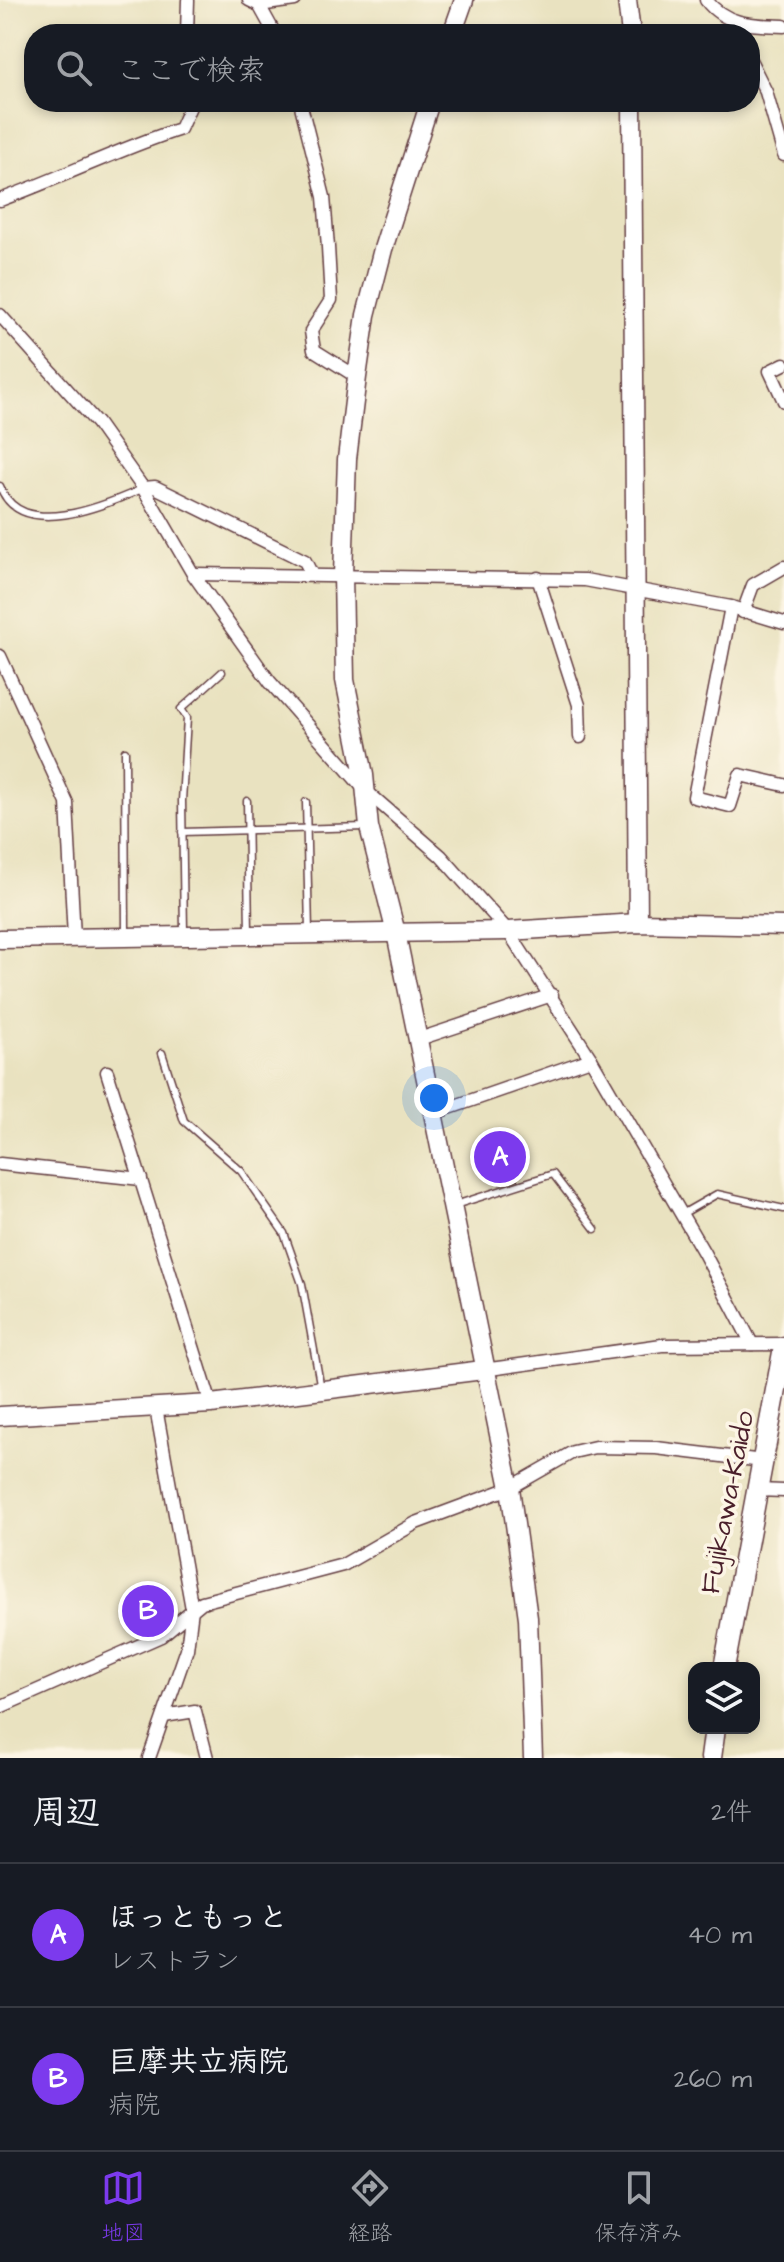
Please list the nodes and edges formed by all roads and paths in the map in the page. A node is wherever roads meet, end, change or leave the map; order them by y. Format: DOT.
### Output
graph roads {
  1 [pos="188,0"];
  2 [pos="295,0"];
  3 [pos="464,0"];
  4 [pos="627,0"];
  5 [pos="706,0"];
  6 [pos="254,2"];
  7 [pos="187,24"];
  8 [pos="268,24"];
  9 [pos="456,24"];
  10 [pos="630,24"];
  11 [pos="735,24"];
  12 [pos="784,26"];
  13 [pos="760,28"];
  14 [pos="760,80"];
  15 [pos="188,112"];
  16 [pos="303,112"];
  17 [pos="427,112"];
  18 [pos="632,112"];
  19 [pos="784,155"];
  20 [pos="0,200"];
  21 [pos="0,315"];
  22 [pos="784,364"];
  23 [pos="357,377"];
  24 [pos="784,401"];
  25 [pos="0,486"];
  26 [pos="143,488"];
  27 [pos="784,567"];
  28 [pos="193,574"];
  29 [pos="312,575"];
  30 [pos="343,575"];
  31 [pos="538,578"];
  32 [pos="634,588"];
  33 [pos="737,610"];
  34 [pos="784,623"];
  35 [pos="0,656"];
  36 [pos="222,672"];
  37 [pos="580,737"];
  38 [pos="125,751"];
  39 [pos="784,785"];
  40 [pos="366,791"];
  41 [pos="247,801"];
  42 [pos="306,802"];
  43 [pos="369,827"];
  44 [pos="307,828"];
  45 [pos="247,830"];
  46 [pos="182,832"];
  47 [pos="638,923"];
  48 [pos="784,926"];
  49 [pos="508,931"];
  50 [pos="396,933"];
  51 [pos="309,934"];
  52 [pos="249,935"];
  53 [pos="184,936"];
  54 [pos="126,937"];
  55 [pos="74,938"];
  56 [pos="0,939"];
  57 [pos="552,995"];
  58 [pos="416,1040"];
  59 [pos="162,1053"];
  60 [pos="591,1059"];
  61 [pos="107,1072"];
  62 [pos="432,1114"];
  63 [pos="0,1164"];
  64 [pos="141,1179"];
  65 [pos="452,1206"];
  66 [pos="784,1209"];
  67 [pos="682,1214"];
  68 [pos="595,1229"];
  69 [pos="752,1344"];
  70 [pos="784,1345"];
  71 [pos="483,1370"];
  72 [pos="321,1389"];
  73 [pos="211,1404"];
  74 [pos="156,1408"];
  75 [pos="0,1416"];
  76 [pos="763,1461"];
  77 [pos="510,1488"];
  78 [pos="757,1490"];
  79 [pos="784,1491"];
  80 [pos="192,1609"];
  81 [pos="725,1662"];
  82 [pos="0,1707"];
  83 [pos="164,1716"];
  84 [pos="714,1734"];
  85 [pos="149,1758"];
  86 [pos="207,1758"];
  87 [pos="533,1758"];
  88 [pos="711,1758"];
  1 -- 7 [label="street"];
  2 -- 6 [label="street"];
  3 -- 9 [label="street"];
  4 -- 10 [label="street"];
  5 -- 11 [label="street"];
  6 -- 8 [label="street"];
  12 -- 13 [label="street"];
  14 -- 19 [label="street"];
  15 -- 20 [label="street"];
  16 -- 23 [label="street"];
  17 -- 23 [label="street"];
  18 -- 32 [label="street"];
  21 -- 26 [label="street"];
  22 -- 24 [label="street"];
  23 -- 30 [label="street"];
  25 -- 26 [label="lane"];
  26 -- 28 [label="street"];
  26 -- 29 [label="street"];
  27 -- 33 [label="street"];
  28 -- 29 [label="street"];
  28 -- 40 [label="street"];
  29 -- 30 [label="street"];
  30 -- 31 [label="street"];
  30 -- 40 [label="street"];
  31 -- 32 [label="street"];
  31 -- 37 [label="street"];
  32 -- 33 [label="street"];
  32 -- 47 [label="street"];
  33 -- 34 [label="street"];
  33 -- 39 [label="street"];
  35 -- 55 [label="street"];
  36 -- 46 [label="lane"];
  38 -- 54 [label="lane"];
  40 -- 43 [label="street"];
  40 -- 49 [label="street"];
  41 -- 45 [label="lane"];
  42 -- 44 [label="lane"];
  43 -- 44 [label="lane"];
  43 -- 50 [label="street"];
  44 -- 45 [label="lane"];
  44 -- 51 [label="lane"];
  45 -- 46 [label="lane"];
  45 -- 52 [label="lane"];
  46 -- 53 [label="lane"];
  47 -- 48 [label="street"];
  47 -- 49 [label="street"];
  49 -- 50 [label="street"];
  49 -- 57 [label="street"];
  50 -- 51 [label="street"];
  50 -- 58 [label="street"];
  51 -- 52 [label="street"];
  52 -- 53 [label="street"];
  53 -- 54 [label="street"];
  54 -- 55 [label="street"];
  55 -- 56 [label="street"];
  57 -- 58 [label="street"];
  57 -- 60 [label="street"];
  58 -- 62 [label="street"];
  59 -- 72 [label="lane"];
  60 -- 62 [label="street"];
  60 -- 67 [label="street"];
  61 -- 64 [label="street"];
  62 -- 65 [label="street"];
  63 -- 64 [label="street"];
  64 -- 73 [label="street"];
  65 -- 68 [label="lane"];
  65 -- 71 [label="street"];
  66 -- 67 [label="lane"];
  67 -- 69 [label="street"];
  69 -- 70 [label="street"];
  69 -- 71 [label="street"];
  70 -- 76 [label="main road, Fujikawa-Kaido"];
  71 -- 72 [label="street"];
  71 -- 77 [label="street"];
  72 -- 73 [label="street"];
  73 -- 74 [label="street"];
  74 -- 75 [label="street"];
  74 -- 80 [label="street"];
  76 -- 77 [label="street"];
  76 -- 78 [label="main road, Fujikawa-Kaido"];
  77 -- 80 [label="street"];
  77 -- 87 [label="street"];
  78 -- 79 [label="street"];
  78 -- 81 [label="main road, Fujikawa-Kaido"];
  80 -- 82 [label="street"];
  80 -- 83 [label="street"];
  83 -- 85 [label="street"];
  83 -- 86 [label="street"];
  84 -- 88 [label="main road"];
}
